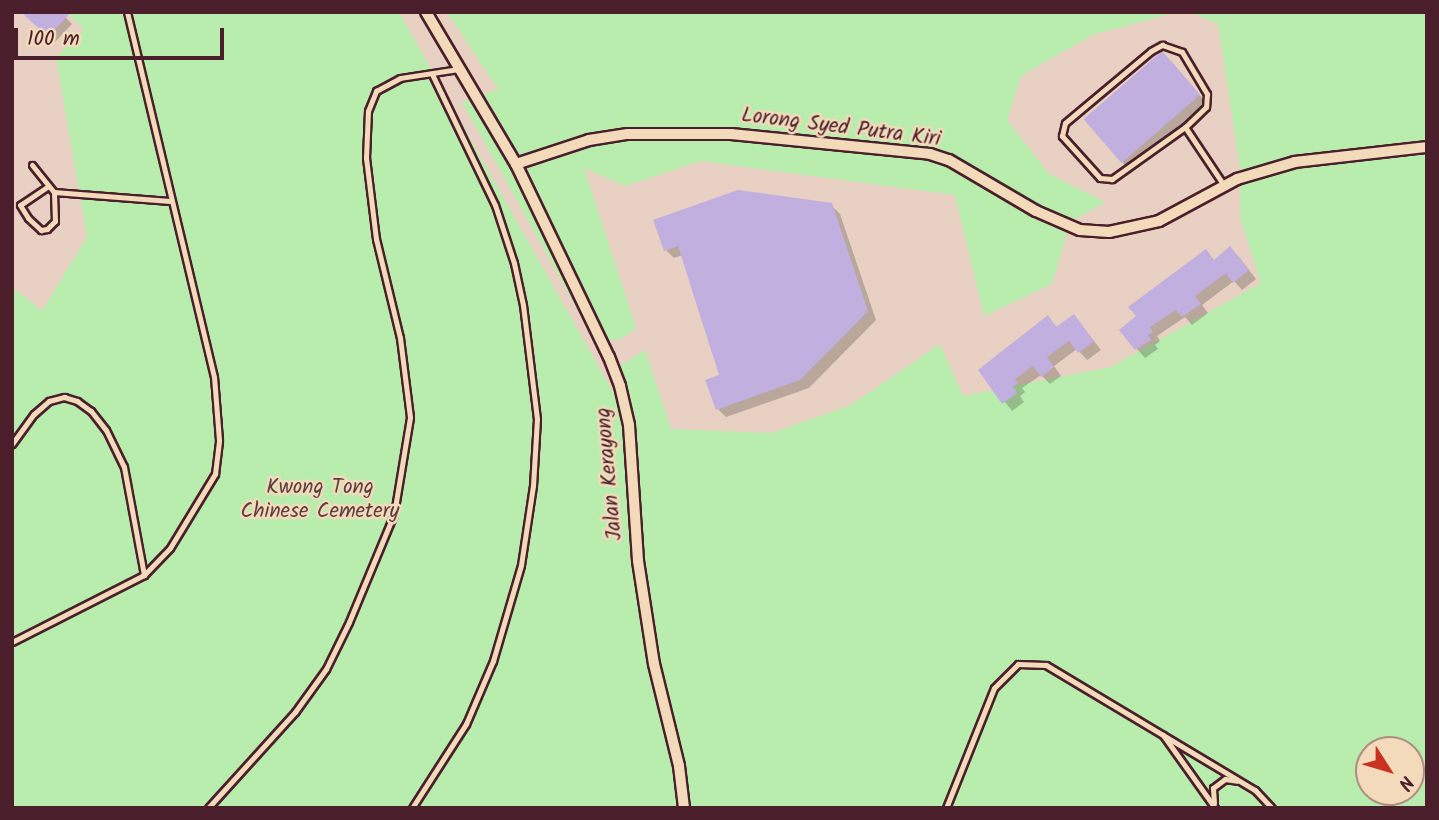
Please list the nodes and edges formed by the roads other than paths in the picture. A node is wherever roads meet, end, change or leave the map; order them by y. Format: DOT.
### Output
graph roads {
  1 [pos="127,12"];
  2 [pos="426,12"];
  3 [pos="460,69"];
  4 [pos="432,74"];
  5 [pos="1185,127"];
  6 [pos="1427,147"];
  7 [pos="516,164"];
  8 [pos="32,165"];
  9 [pos="47,187"];
  10 [pos="1225,187"];
  11 [pos="54,192"];
  12 [pos="170,201"];
  13 [pos="12,444"];
  14 [pos="144,575"];
  15 [pos="12,642"];
  16 [pos="1161,732"];
  17 [pos="1255,790"];
  18 [pos="208,808"];
  19 [pos="412,808"];
  20 [pos="684,808"];
  21 [pos="946,808"];
  22 [pos="1216,808"];
  23 [pos="1272,808"];
  1 -- 12 [label="lane"];
  2 -- 3 [label="street, Jalan Kerayong"];
  3 -- 4 [label="lane"];
  3 -- 7 [label="street, Jalan Kerayong"];
  4 -- 18 [label="lane"];
  4 -- 19 [label="lane"];
  5 -- 5 [label="lane"];
  5 -- 10 [label="lane"];
  6 -- 10 [label="street, Lorong Syed Putra Kiri"];
  7 -- 10 [label="street, Lorong Syed Putra Kiri"];
  7 -- 20 [label="street, Jalan Kerayong"];
  8 -- 9 [label="lane"];
  9 -- 11 [label="lane"];
  9 -- 11 [label="lane"];
  11 -- 12 [label="lane"];
  12 -- 14 [label="lane"];
  13 -- 14 [label="lane"];
  14 -- 15 [label="lane"];
  16 -- 17 [label="lane"];
  16 -- 21 [label="lane"];
  16 -- 22 [label="lane"];
  17 -- 22 [label="lane"];
  17 -- 23 [label="lane"];
}
